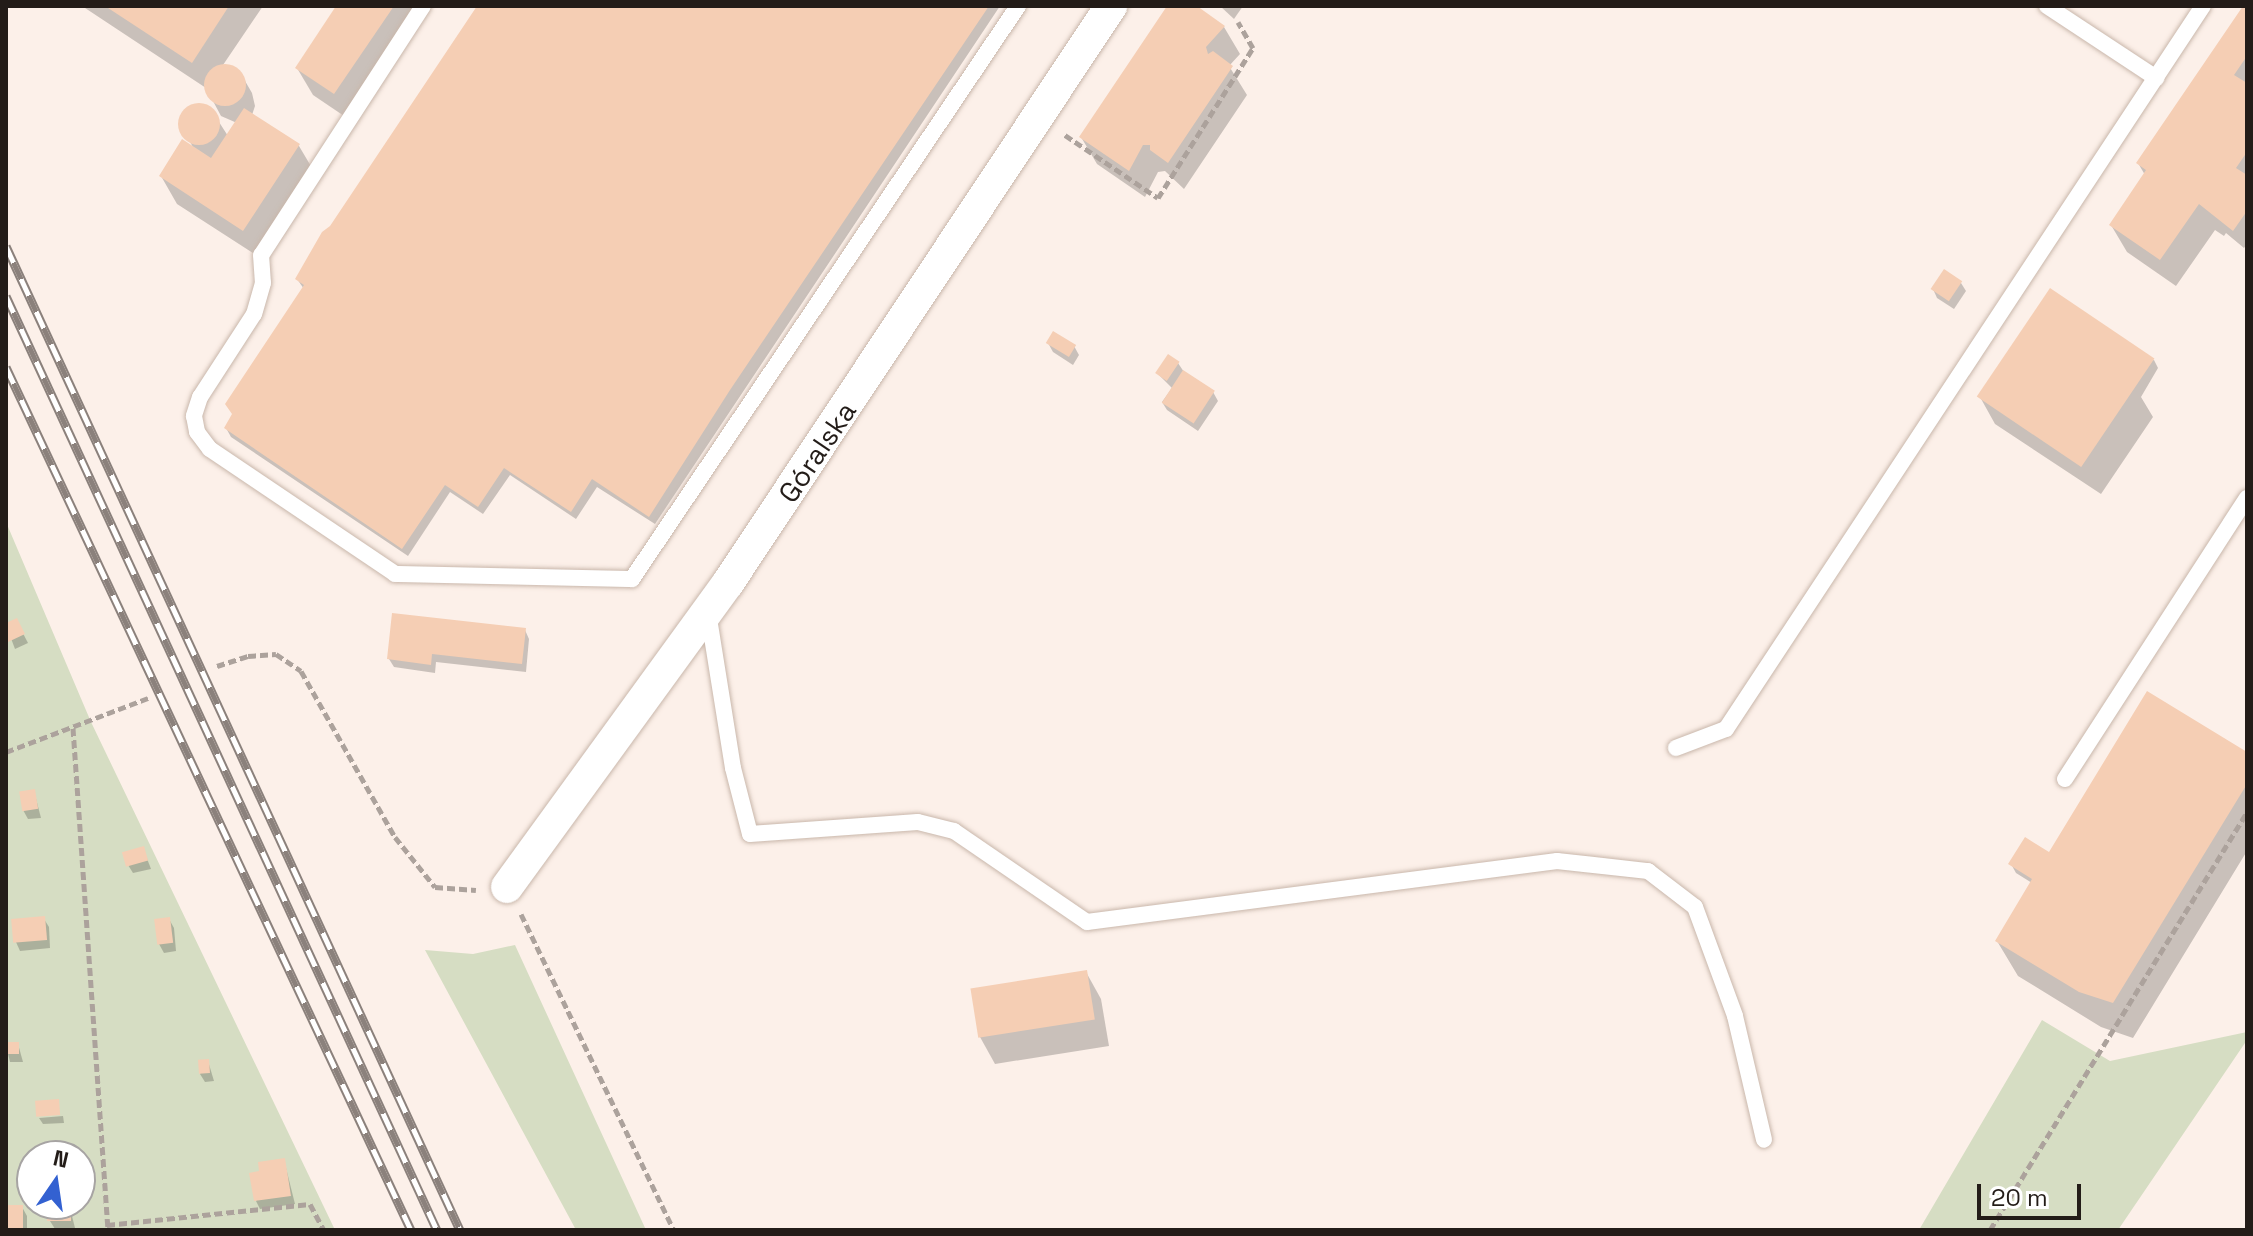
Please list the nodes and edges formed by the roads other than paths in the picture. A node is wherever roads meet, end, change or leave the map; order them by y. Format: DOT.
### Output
graph roads {
  1 [pos="423,6"];
  2 [pos="1018,6"];
  3 [pos="1111,6"];
  4 [pos="2047,6"];
  5 [pos="2203,6"];
  6 [pos="2156,78"];
  7 [pos="2247,498"];
  8 [pos="708,610"];
  9 [pos="1676,748"];
  10 [pos="2065,779"];
  11 [pos="507,887"];
  12 [pos="1764,1140"];
  1 -- 2 [label="lane"];
  3 -- 8 [label="street, Góralska"];
  4 -- 6 [label="lane"];
  5 -- 6 [label="lane"];
  6 -- 9 [label="lane"];
  7 -- 10 [label="lane"];
  8 -- 11 [label="street, Góralska"];
  8 -- 12 [label="lane"];
}
